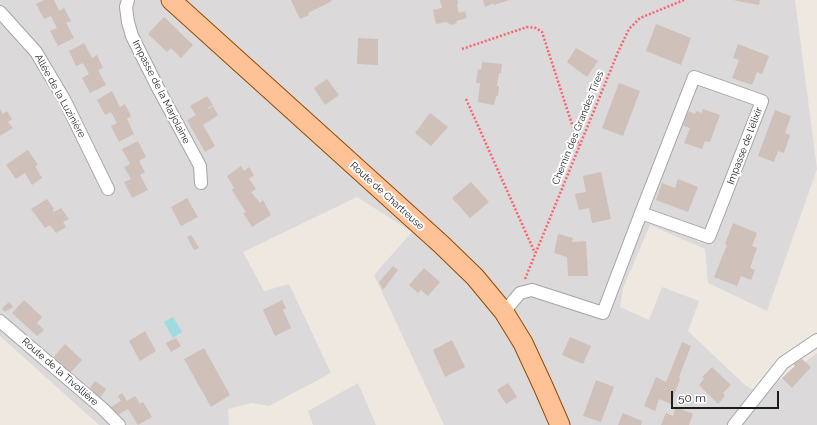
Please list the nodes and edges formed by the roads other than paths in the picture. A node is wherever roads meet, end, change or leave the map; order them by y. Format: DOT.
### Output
graph roads {
  1 [pos="128,0"];
  2 [pos="171,0"];
  3 [pos="0,12"];
  4 [pos="201,183"];
  5 [pos="108,189"];
  6 [pos="641,213"];
  7 [pos="504,312"];
  8 [pos="0,321"];
  9 [pos="817,340"];
  10 [pos="119,425"];
  11 [pos="560,425"];
  12 [pos="734,425"];
  1 -- 4 [label="street, Impasse de la Marjolaine"];
  2 -- 7 [label="main road, Route de Chartreuse"];
  3 -- 5 [label="street, Allée de la Luzinière"];
  6 -- 6 [label="street, Impasse de l'élixir"];
  6 -- 7 [label="street, Impasse de l'élixir"];
  7 -- 11 [label="main road, Route de Chartreuse"];
  8 -- 10 [label="street, Route de la Tivollière"];
  9 -- 12 [label="street"];
}
